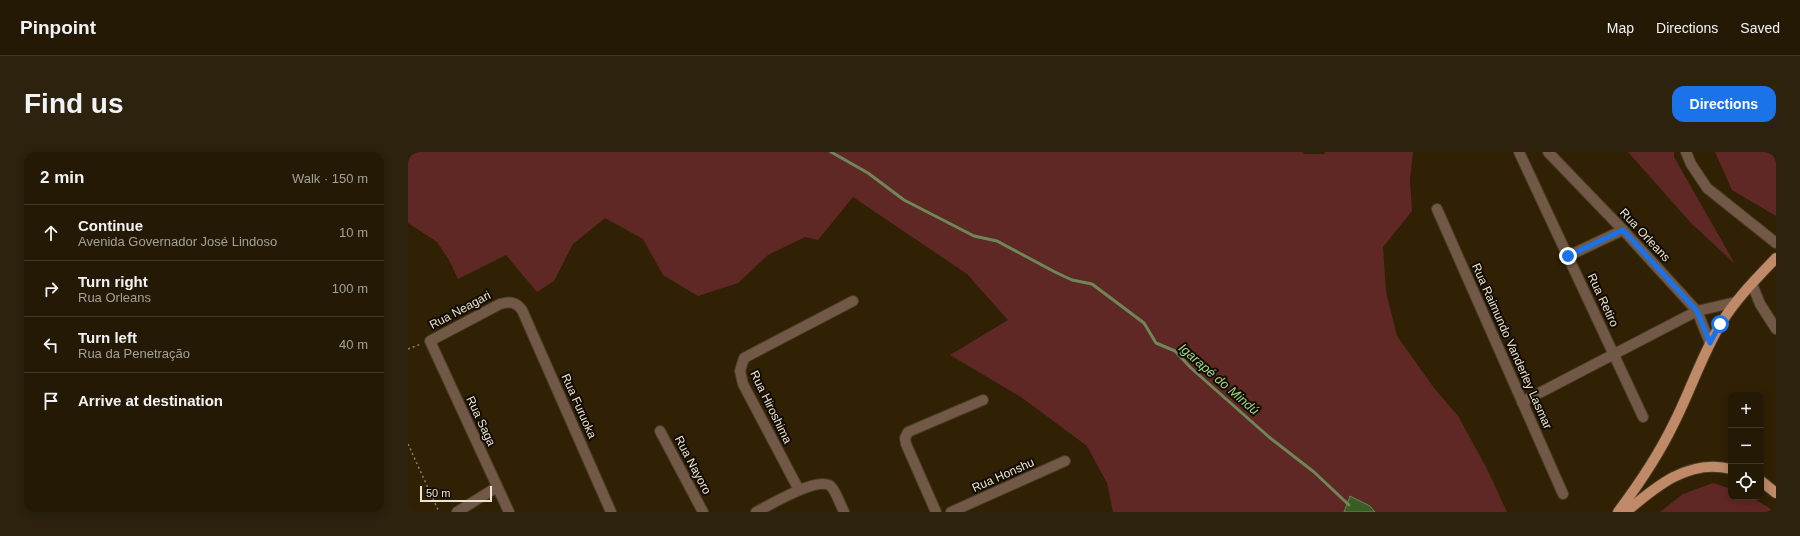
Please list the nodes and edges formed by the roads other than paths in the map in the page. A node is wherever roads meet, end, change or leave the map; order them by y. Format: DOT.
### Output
graph roads {
  1 [pos="1519,152"];
  2 [pos="1548,152"];
  3 [pos="1686,152"];
  4 [pos="1437,209"];
  5 [pos="1623,230"];
  6 [pos="1776,243"];
  7 [pos="1568,256"];
  8 [pos="1776,258"];
  9 [pos="1752,284"];
  10 [pos="853,301"];
  11 [pos="1736,302"];
  12 [pos="522,310"];
  13 [pos="1697,311"];
  14 [pos="1776,329"];
  15 [pos="430,341"];
  16 [pos="1710,343"];
  17 [pos="1614,354"];
  18 [pos="983,400"];
  19 [pos="1522,402"];
  20 [pos="1643,417"];
  21 [pos="660,430"];
  22 [pos="1065,461"];
  23 [pos="1728,469"];
  24 [pos="1764,483"];
  25 [pos="497,487"];
  26 [pos="799,490"];
  27 [pos="1776,493"];
  28 [pos="1563,494"];
  29 [pos="457,512"];
  30 [pos="509,512"];
  31 [pos="610,512"];
  32 [pos="703,512"];
  33 [pos="756,512"];
  34 [pos="844,512"];
  35 [pos="936,512"];
  36 [pos="951,512"];
  37 [pos="1618,512"];
  38 [pos="1626,512"];
  1 -- 7 [label="street, Rua Retiro"];
  2 -- 5 [label="street, Rua Orleans"];
  3 -- 6 [label="street"];
  4 -- 19 [label="street, Rua Raimundo Vanderley Lasmar"];
  5 -- 7 [label="street"];
  5 -- 13 [label="street, Rua Orleans"];
  7 -- 17 [label="street, Rua Retiro"];
  8 -- 9 [label="main road"];
  9 -- 11 [label="main road"];
  9 -- 14 [label="street"];
  10 -- 26 [label="street, Rua Hiroshima"];
  11 -- 13 [label="street"];
  11 -- 16 [label="main road"];
  12 -- 15 [label="street, Rua Neagari"];
  12 -- 31 [label="street, Rua Furuoka"];
  13 -- 16 [label="street, Rua Orleans"];
  13 -- 17 [label="street"];
  15 -- 25 [label="street, Rua Saga"];
  16 -- 37 [label="main road"];
  17 -- 19 [label="street"];
  17 -- 20 [label="street, Rua Retiro"];
  18 -- 35 [label="street"];
  19 -- 28 [label="street, Rua Raimundo Vanderley Lasmar"];
  21 -- 32 [label="street, Rua Nayoro"];
  22 -- 36 [label="street, Rua Honshu"];
  23 -- 38 [label="main road"];
  24 -- 27 [label="main road"];
  25 -- 29 [label="street"];
  25 -- 30 [label="street, Rua Saga"];
  26 -- 33 [label="street"];
  26 -- 34 [label="street"];
}
